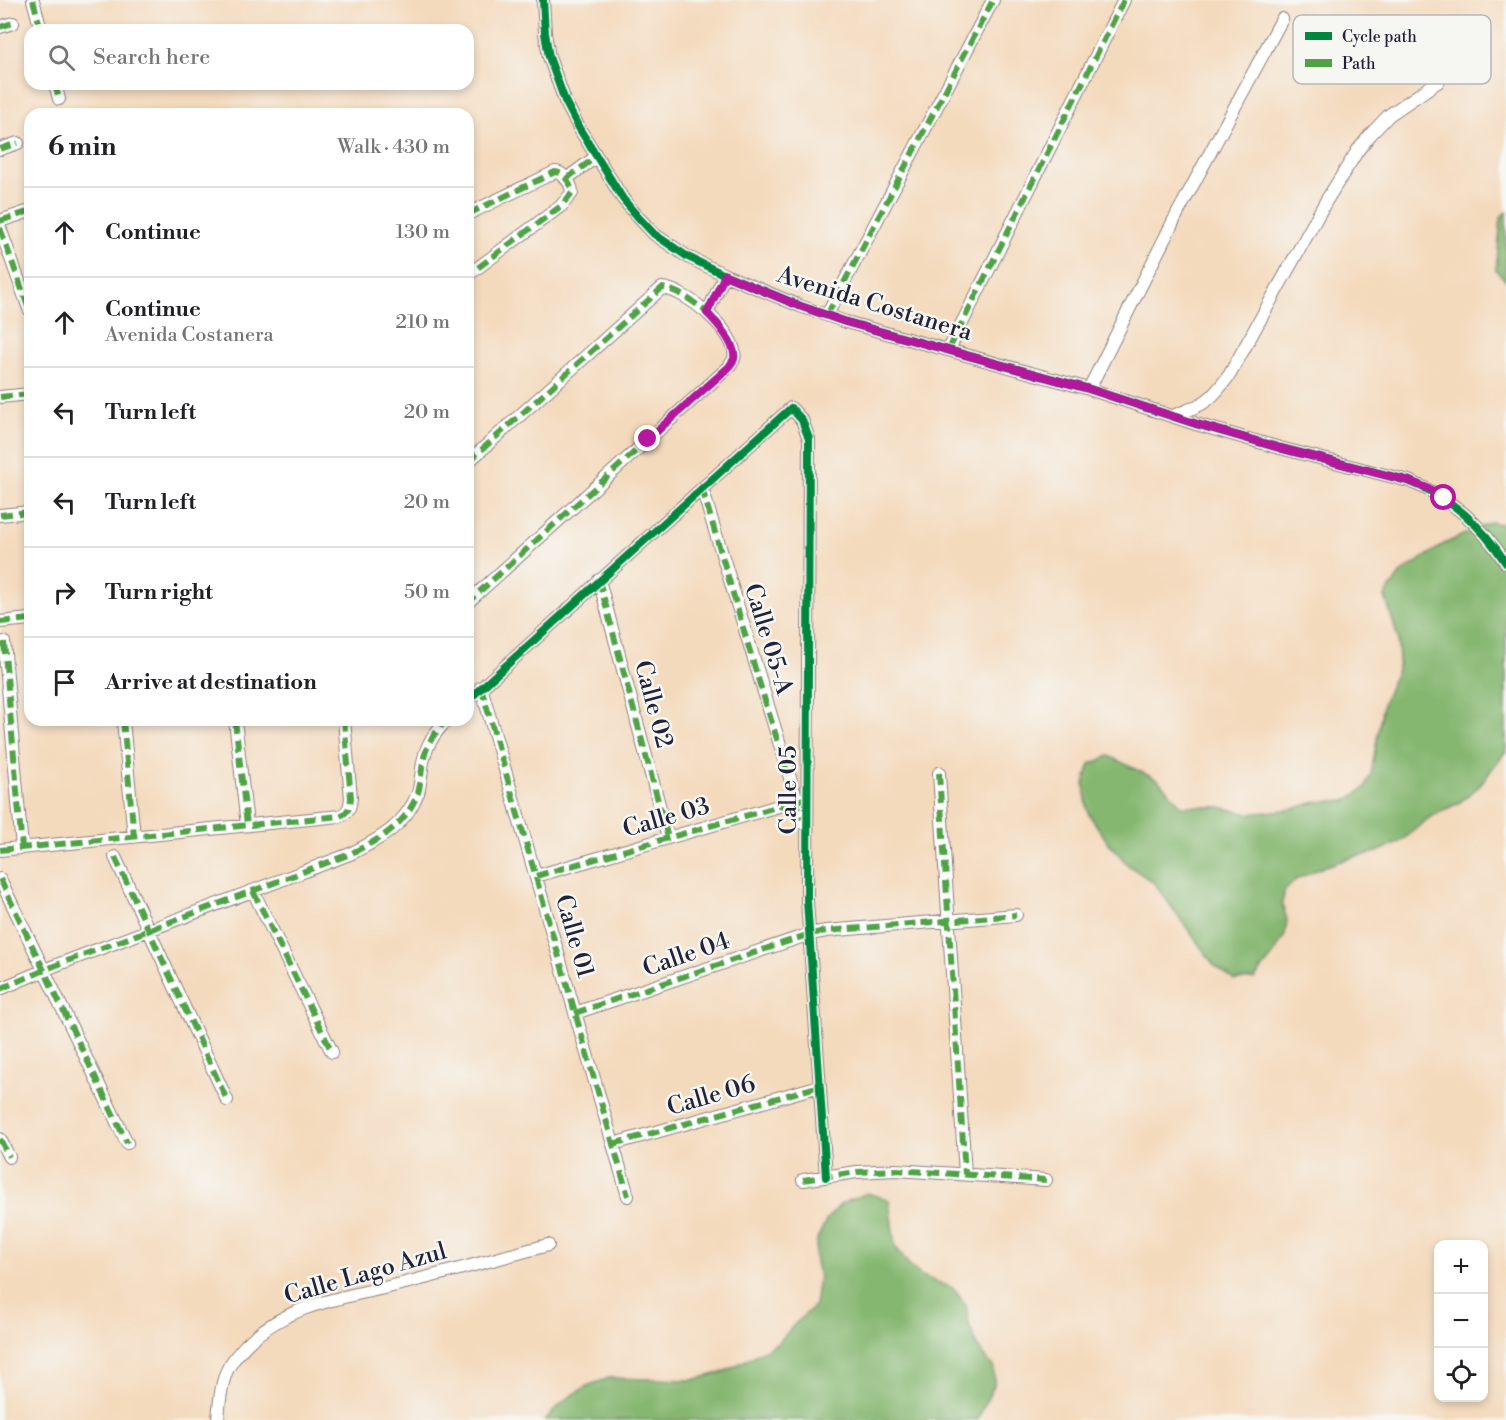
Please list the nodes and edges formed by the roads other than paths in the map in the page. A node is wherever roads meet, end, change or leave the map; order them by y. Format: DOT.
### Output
graph roads {
  1 [pos="33,0"];
  2 [pos="543,0"];
  3 [pos="993,0"];
  4 [pos="1124,0"];
  5 [pos="1282,19"];
  6 [pos="13,23"];
  7 [pos="39,24"];
  8 [pos="0,27"];
  9 [pos="1435,84"];
  10 [pos="57,90"];
  11 [pos="59,99"];
  12 [pos="18,143"];
  13 [pos="0,149"];
  14 [pos="596,157"];
  15 [pos="566,179"];
  16 [pos="474,211"];
  17 [pos="24,213"];
  18 [pos="0,221"];
  19 [pos="0,228"];
  20 [pos="474,271"];
  21 [pos="725,275"];
  22 [pos="24,297"];
  23 [pos="707,313"];
  24 [pos="827,315"];
  25 [pos="949,349"];
  26 [pos="1089,389"];
  27 [pos="24,395"];
  28 [pos="0,397"];
  29 [pos="1173,416"];
  30 [pos="474,457"];
  31 [pos="702,488"];
  32 [pos="24,513"];
  33 [pos="0,515"];
  34 [pos="1506,563"];
  35 [pos="599,580"];
  36 [pos="474,597"];
  37 [pos="24,620"];
  38 [pos="0,622"];
  39 [pos="4,642"];
  40 [pos="481,687"];
  41 [pos="474,694"];
  42 [pos="124,726"];
  43 [pos="236,726"];
  44 [pos="345,726"];
  45 [pos="442,726"];
  46 [pos="939,773"];
  47 [pos="802,799"];
  48 [pos="247,825"];
  49 [pos="134,837"];
  50 [pos="668,838"];
  51 [pos="22,848"];
  52 [pos="0,850"];
  53 [pos="116,857"];
  54 [pos="536,876"];
  55 [pos="0,879"];
  56 [pos="253,891"];
  57 [pos="1016,915"];
  58 [pos="948,921"];
  59 [pos="148,930"];
  60 [pos="810,934"];
  61 [pos="44,970"];
  62 [pos="0,989"];
  63 [pos="575,1013"];
  64 [pos="332,1052"];
  65 [pos="820,1086"];
  66 [pos="227,1100"];
  67 [pos="0,1139"];
  68 [pos="127,1143"];
  69 [pos="613,1144"];
  70 [pos="9,1158"];
  71 [pos="965,1174"];
  72 [pos="826,1177"];
  73 [pos="803,1180"];
  74 [pos="1046,1180"];
  75 [pos="628,1196"];
  76 [pos="548,1245"];
  77 [pos="218,1420"];
  1 -- 7 [label="street"];
  2 -- 14 [label="street, Avenida Costanera"];
  3 -- 24 [label="street"];
  4 -- 25 [label="street"];
  5 -- 26 [label="street"];
  6 -- 8 [label="street"];
  9 -- 29 [label="street"];
  10 -- 11 [label="street"];
  12 -- 13 [label="street"];
  14 -- 15 [label="street"];
  14 -- 21 [label="street, Avenida Costanera"];
  15 -- 16 [label="street"];
  15 -- 20 [label="street"];
  17 -- 18 [label="street"];
  19 -- 22 [label="street"];
  21 -- 23 [label="street"];
  21 -- 24 [label="street, Avenida Costanera"];
  23 -- 30 [label="street"];
  23 -- 36 [label="street"];
  24 -- 25 [label="street, Avenida Costanera"];
  25 -- 26 [label="street, Avenida Costanera"];
  26 -- 29 [label="street, Avenida Costanera"];
  27 -- 28 [label="street"];
  29 -- 34 [label="street, Avenida Costanera"];
  31 -- 35 [label="street"];
  31 -- 47 [label="street, Calle 05-A"];
  31 -- 47 [label="street, Calle 05"];
  32 -- 33 [label="street"];
  35 -- 40 [label="street"];
  35 -- 50 [label="street, Calle 02"];
  37 -- 38 [label="street"];
  39 -- 51 [label="street"];
  40 -- 41 [label="street"];
  40 -- 54 [label="street, Calle 01"];
  42 -- 49 [label="street"];
  43 -- 48 [label="street"];
  44 -- 48 [label="street"];
  45 -- 56 [label="street"];
  46 -- 58 [label="street"];
  47 -- 50 [label="street, Calle 03"];
  47 -- 60 [label="street, Calle 05"];
  48 -- 49 [label="street"];
  49 -- 51 [label="street"];
  50 -- 54 [label="street, Calle 03"];
  51 -- 52 [label="street"];
  53 -- 59 [label="street"];
  54 -- 63 [label="street, Calle 01"];
  55 -- 61 [label="street"];
  56 -- 59 [label="street"];
  56 -- 64 [label="street"];
  57 -- 58 [label="street, Calle 04"];
  58 -- 60 [label="street, Calle 04"];
  58 -- 71 [label="street"];
  59 -- 61 [label="street"];
  59 -- 66 [label="street"];
  60 -- 63 [label="street, Calle 04"];
  60 -- 65 [label="street, Calle 05"];
  61 -- 62 [label="street"];
  61 -- 68 [label="street"];
  63 -- 69 [label="street, Calle 01"];
  65 -- 69 [label="street, Calle 06"];
  65 -- 72 [label="street, Calle 05"];
  67 -- 70 [label="street"];
  69 -- 75 [label="street, Calle 01"];
  71 -- 72 [label="street"];
  71 -- 74 [label="street"];
  72 -- 73 [label="street"];
  76 -- 77 [label="street, Calle Lago Azul"];
}
